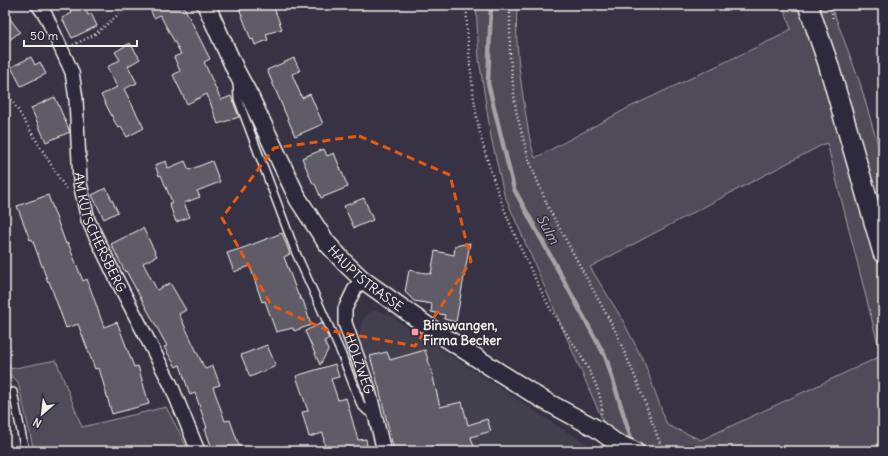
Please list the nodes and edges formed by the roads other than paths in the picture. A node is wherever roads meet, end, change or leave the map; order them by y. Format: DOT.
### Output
graph roads {
  1 [pos="38,5"];
  2 [pos="206,5"];
  3 [pos="808,5"];
  4 [pos="236,71"];
  5 [pos="883,253"];
  6 [pos="363,280"];
  7 [pos="12,392"];
  8 [pos="376,416"];
  9 [pos="25,451"];
  10 [pos="198,451"];
  11 [pos="384,451"];
  12 [pos="634,451"];
  1 -- 10 [label="street, AM KUTSCHERSBERG"];
  2 -- 4 [label="street, HAUPTSTRASSE"];
  3 -- 5 [label="main road"];
  4 -- 6 [label="street, HAUPTSTRASSE"];
  4 -- 8 [label="lane"];
  6 -- 8 [label="street, HOLZWEG"];
  6 -- 12 [label="street, HAUPTSTRASSE"];
  7 -- 9 [label="lane"];
  8 -- 11 [label="street, HOLZWEG"];
}
